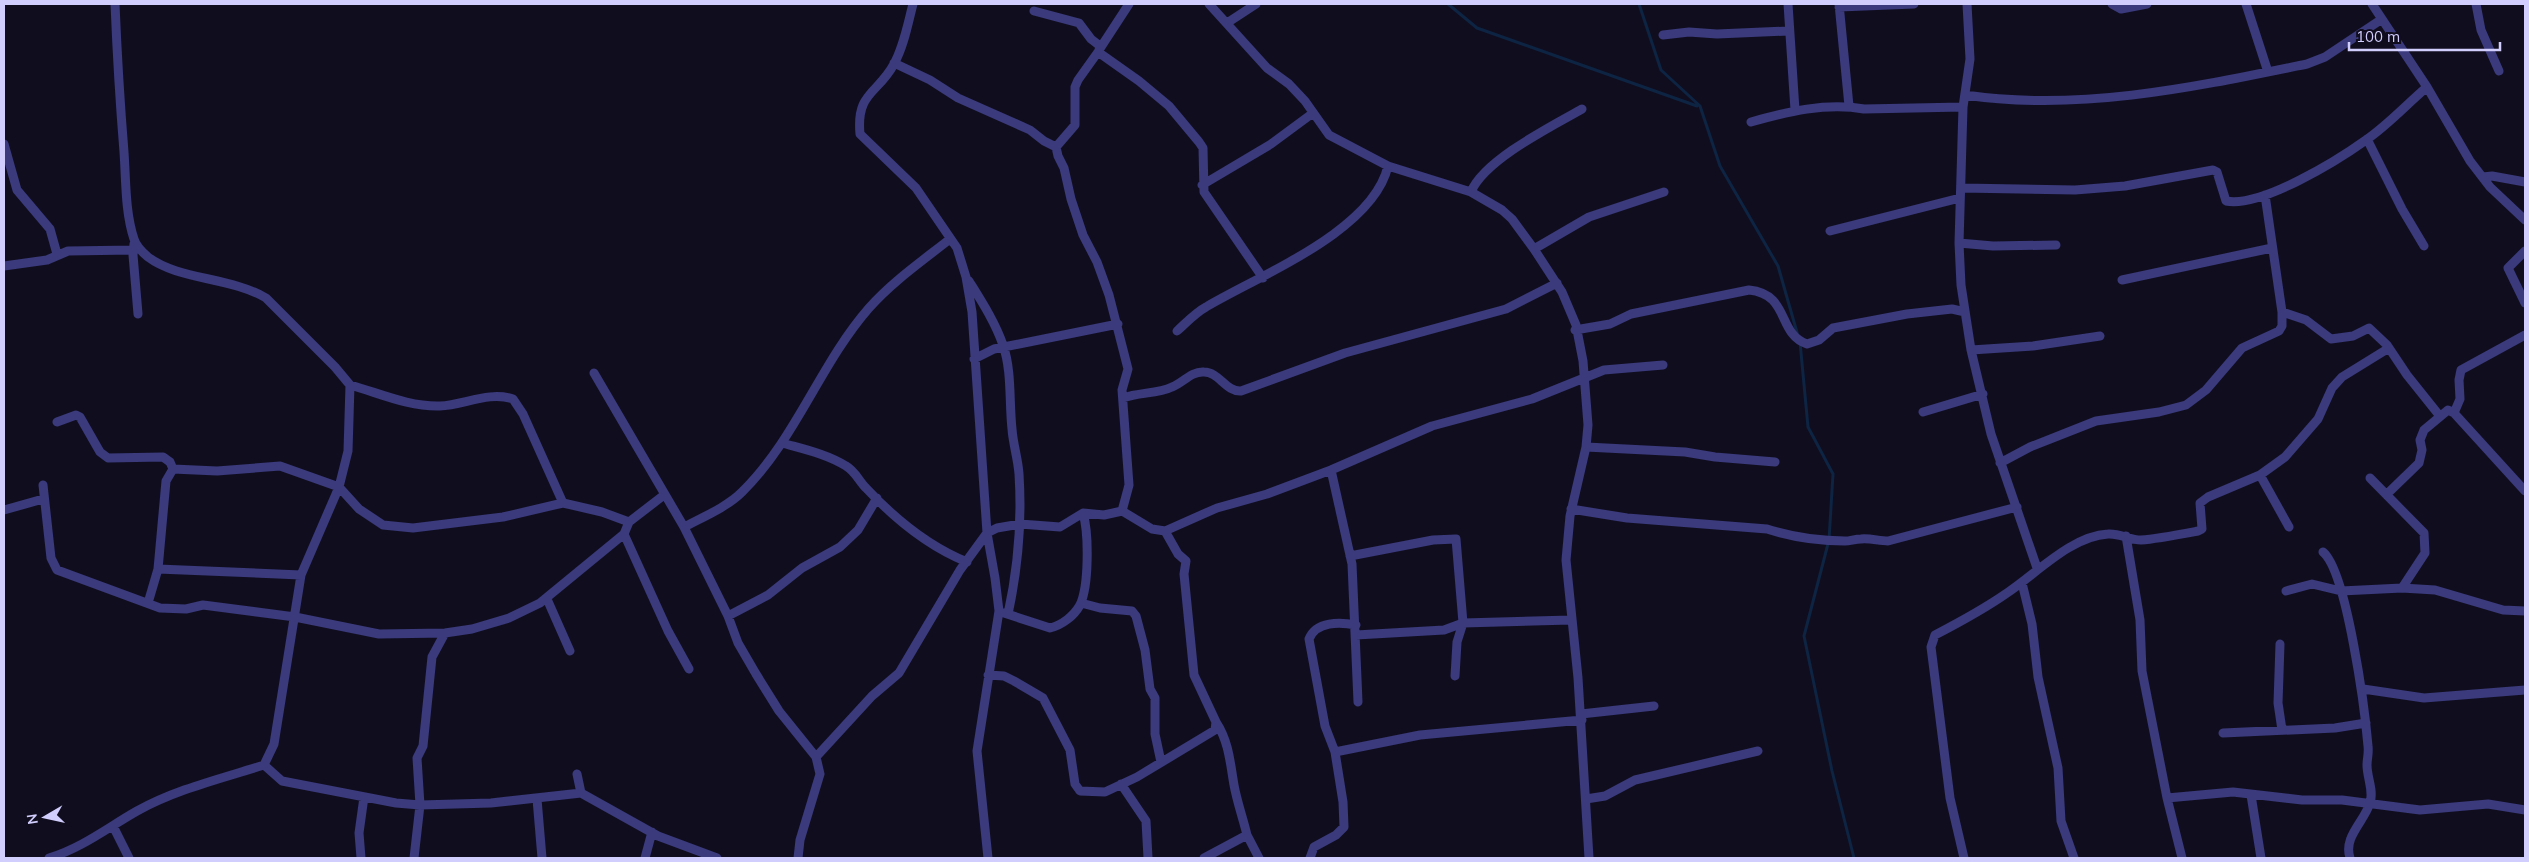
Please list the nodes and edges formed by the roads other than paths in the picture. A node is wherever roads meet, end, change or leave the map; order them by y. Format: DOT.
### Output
graph roads {
  1 [pos="115,4"];
  2 [pos="913,4"];
  3 [pos="1129,4"];
  4 [pos="1209,4"];
  5 [pos="1256,4"];
  6 [pos="1788,4"];
  7 [pos="1914,4"];
  8 [pos="1967,4"];
  9 [pos="2112,4"];
  10 [pos="2146,4"];
  11 [pos="2246,4"];
  12 [pos="2372,4"];
  13 [pos="2476,4"];
  14 [pos="1839,5"];
  15 [pos="1034,11"];
  16 [pos="2382,19"];
  17 [pos="1227,23"];
  18 [pos="1788,31"];
  19 [pos="1663,35"];
  20 [pos="1099,49"];
  21 [pos="894,64"];
  22 [pos="2499,71"];
  23 [pos="2268,72"];
  24 [pos="2427,87"];
  25 [pos="1966,95"];
  26 [pos="1849,106"];
  27 [pos="1963,107"];
  28 [pos="1582,109"];
  29 [pos="1795,110"];
  30 [pos="1314,113"];
  31 [pos="1751,122"];
  32 [pos="2368,139"];
  33 [pos="4,144"];
  34 [pos="1056,147"];
  35 [pos="1388,166"];
  36 [pos="2483,177"];
  37 [pos="2525,182"];
  38 [pos="1202,185"];
  39 [pos="1961,188"];
  40 [pos="1471,192"];
  41 [pos="1664,192"];
  42 [pos="2265,195"];
  43 [pos="1960,198"];
  44 [pos="2525,220"];
  45 [pos="1830,231"];
  46 [pos="950,239"];
  47 [pos="1959,243"];
  48 [pos="2056,245"];
  49 [pos="134,246"];
  50 [pos="2424,246"];
  51 [pos="2272,248"];
  52 [pos="1534,249"];
  53 [pos="2525,251"];
  54 [pos="57,254"];
  55 [pos="4,266"];
  56 [pos="966,277"];
  57 [pos="1263,278"];
  58 [pos="2122,280"];
  59 [pos="1557,283"];
  60 [pos="2525,302"];
  61 [pos="1965,312"];
  62 [pos="2282,312"];
  63 [pos="138,314"];
  64 [pos="1118,324"];
  65 [pos="1575,330"];
  66 [pos="1177,331"];
  67 [pos="2525,335"];
  68 [pos="2100,336"];
  69 [pos="1004,347"];
  70 [pos="2389,348"];
  71 [pos="1971,350"];
  72 [pos="974,359"];
  73 [pos="1663,365"];
  74 [pos="594,373"];
  75 [pos="1584,376"];
  76 [pos="350,385"];
  77 [pos="1983,394"];
  78 [pos="1123,398"];
  79 [pos="1923,412"];
  80 [pos="2454,413"];
  81 [pos="2439,415"];
  82 [pos="57,422"];
  83 [pos="782,443"];
  84 [pos="1586,447"];
  85 [pos="1775,462"];
  86 [pos="2000,463"];
  87 [pos="173,469"];
  88 [pos="1331,470"];
  89 [pos="2260,475"];
  90 [pos="2370,478"];
  91 [pos="43,485"];
  92 [pos="339,486"];
  93 [pos="2525,491"];
  94 [pos="2387,494"];
  95 [pos="664,496"];
  96 [pos="877,498"];
  97 [pos="43,499"];
  98 [pos="563,503"];
  99 [pos="2017,507"];
  100 [pos="1571,509"];
  101 [pos="4,510"];
  102 [pos="1122,511"];
  103 [pos="1084,513"];
  104 [pos="629,522"];
  105 [pos="1020,524"];
  106 [pos="684,527"];
  107 [pos="2289,527"];
  108 [pos="1165,531"];
  109 [pos="987,533"];
  110 [pos="624,534"];
  111 [pos="2126,536"];
  112 [pos="2323,552"];
  113 [pos="1350,556"];
  114 [pos="967,562"];
  115 [pos="2037,568"];
  116 [pos="158,569"];
  117 [pos="301,575"];
  118 [pos="2022,583"];
  119 [pos="996,588"];
  120 [pos="1014,588"];
  121 [pos="2402,588"];
  122 [pos="2286,591"];
  123 [pos="2341,591"];
  124 [pos="547,599"];
  125 [pos="148,603"];
  126 [pos="1081,603"];
  127 [pos="999,611"];
  128 [pos="2525,611"];
  129 [pos="1008,614"];
  130 [pos="728,616"];
  131 [pos="295,617"];
  132 [pos="1571,620"];
  133 [pos="1463,623"];
  134 [pos="1356,625"];
  135 [pos="445,633"];
  136 [pos="1356,635"];
  137 [pos="2280,644"];
  138 [pos="570,651"];
  139 [pos="689,669"];
  140 [pos="988,675"];
  141 [pos="1455,676"];
  142 [pos="2363,689"];
  143 [pos="2525,690"];
  144 [pos="1358,702"];
  145 [pos="1654,706"];
  146 [pos="1581,717"];
  147 [pos="1216,722"];
  148 [pos="2366,723"];
  149 [pos="2282,730"];
  150 [pos="2223,733"];
  151 [pos="1758,751"];
  152 [pos="1335,752"];
  153 [pos="816,757"];
  154 [pos="1161,762"];
  155 [pos="264,765"];
  156 [pos="577,774"];
  157 [pos="1121,784"];
  158 [pos="581,793"];
  159 [pos="2251,795"];
  160 [pos="364,797"];
  161 [pos="2167,798"];
  162 [pos="537,799"];
  163 [pos="1586,800"];
  164 [pos="2370,803"];
  165 [pos="420,804"];
  166 [pos="2525,810"];
  167 [pos="113,826"];
  168 [pos="652,832"];
  169 [pos="1247,834"];
  170 [pos="48,858"];
  171 [pos="129,858"];
  172 [pos="361,858"];
  173 [pos="414,858"];
  174 [pos="542,858"];
  175 [pos="645,858"];
  176 [pos="717,858"];
  177 [pos="798,858"];
  178 [pos="988,858"];
  179 [pos="1148,858"];
  180 [pos="1204,858"];
  181 [pos="1259,858"];
  182 [pos="1310,858"];
  183 [pos="1589,858"];
  184 [pos="1964,858"];
  185 [pos="2074,858"];
  186 [pos="2182,858"];
  187 [pos="2261,858"];
  188 [pos="2350,858"];
  1 -- 49 [label="street"];
  2 -- 21 [label="street"];
  3 -- 20 [label="street"];
  4 -- 17 [label="street"];
  5 -- 17 [label="street"];
  6 -- 18 [label="street"];
  7 -- 14 [label="street"];
  8 -- 25 [label="street"];
  9 -- 10 [label="street"];
  11 -- 23 [label="street"];
  12 -- 16 [label="street"];
  13 -- 22 [label="street"];
  14 -- 26 [label="street"];
  15 -- 20 [label="street"];
  16 -- 23 [label="street"];
  16 -- 24 [label="street"];
  17 -- 30 [label="street"];
  18 -- 19 [label="street"];
  18 -- 29 [label="street"];
  20 -- 34 [label="street"];
  20 -- 38 [label="street"];
  21 -- 34 [label="street"];
  21 -- 46 [label="street"];
  23 -- 25 [label="street"];
  24 -- 32 [label="street"];
  24 -- 36 [label="street"];
  25 -- 27 [label="street"];
  26 -- 27 [label="street"];
  26 -- 29 [label="street"];
  27 -- 39 [label="street"];
  28 -- 40 [label="street"];
  29 -- 31 [label="street"];
  30 -- 35 [label="street"];
  30 -- 38 [label="street"];
  32 -- 42 [label="street"];
  32 -- 50 [label="street"];
  33 -- 54 [label="street"];
  34 -- 64 [label="street"];
  35 -- 40 [label="street"];
  35 -- 57 [label="street"];
  36 -- 37 [label="street"];
  36 -- 44 [label="street"];
  38 -- 57 [label="street"];
  39 -- 42 [label="street"];
  39 -- 43 [label="street"];
  40 -- 52 [label="street"];
  41 -- 52 [label="street"];
  42 -- 51 [label="street"];
  43 -- 45 [label="street"];
  43 -- 47 [label="street"];
  46 -- 56 [label="street"];
  46 -- 83 [label="street"];
  47 -- 48 [label="street"];
  47 -- 61 [label="street"];
  49 -- 54 [label="street"];
  49 -- 63 [label="street"];
  49 -- 76 [label="street"];
  51 -- 58 [label="street"];
  51 -- 62 [label="street"];
  52 -- 59 [label="street"];
  53 -- 60 [label="street"];
  54 -- 55 [label="street"];
  56 -- 69 [label="street"];
  56 -- 72 [label="street"];
  57 -- 66 [label="street"];
  59 -- 65 [label="street"];
  59 -- 78 [label="street"];
  61 -- 65 [label="street"];
  61 -- 71 [label="street"];
  62 -- 70 [label="street"];
  62 -- 86 [label="street"];
  64 -- 69 [label="street"];
  64 -- 78 [label="street"];
  65 -- 75 [label="street"];
  67 -- 80 [label="street"];
  68 -- 71 [label="street"];
  69 -- 72 [label="street"];
  69 -- 105 [label="street"];
  70 -- 81 [label="street"];
  70 -- 89 [label="street"];
  71 -- 77 [label="street"];
  72 -- 109 [label="street"];
  73 -- 75 [label="street"];
  74 -- 95 [label="street"];
  75 -- 84 [label="street"];
  75 -- 88 [label="street"];
  76 -- 92 [label="street"];
  76 -- 98 [label="street"];
  77 -- 79 [label="street"];
  77 -- 86 [label="street"];
  78 -- 102 [label="street"];
  80 -- 81 [label="street"];
  80 -- 93 [label="street"];
  81 -- 94 [label="street"];
  82 -- 87 [label="street"];
  83 -- 96 [label="street"];
  83 -- 106 [label="street"];
  84 -- 85 [label="street"];
  84 -- 100 [label="street"];
  86 -- 99 [label="street"];
  87 -- 92 [label="street"];
  87 -- 116 [label="street"];
  88 -- 108 [label="street"];
  88 -- 113 [label="street"];
  89 -- 107 [label="street"];
  89 -- 111 [label="street"];
  90 -- 94 [label="street"];
  91 -- 97 [label="street"];
  92 -- 98 [label="street"];
  92 -- 117 [label="street"];
  94 -- 121 [label="street"];
  95 -- 104 [label="street"];
  95 -- 106 [label="street"];
  96 -- 114 [label="street"];
  96 -- 130 [label="street"];
  97 -- 101 [label="street"];
  97 -- 125 [label="street"];
  98 -- 104 [label="street"];
  99 -- 100 [label="street"];
  99 -- 115 [label="street"];
  100 -- 132 [label="street"];
  102 -- 103 [label="street"];
  102 -- 108 [label="street"];
  103 -- 105 [label="street"];
  103 -- 126 [label="street"];
  104 -- 110 [label="street"];
  105 -- 109 [label="street"];
  105 -- 120 [label="street"];
  106 -- 130 [label="street"];
  108 -- 147 [label="street"];
  109 -- 114 [label="street"];
  109 -- 119 [label="street"];
  110 -- 124 [label="street"];
  110 -- 139 [label="street"];
  111 -- 115 [label="street"];
  111 -- 161 [label="street"];
  112 -- 123 [label="street"];
  113 -- 133 [label="street"];
  113 -- 134 [label="street"];
  114 -- 153 [label="street"];
  115 -- 118 [label="street"];
  116 -- 117 [label="street"];
  116 -- 125 [label="street"];
  117 -- 131 [label="street"];
  118 -- 184 [label="street"];
  118 -- 185 [label="street"];
  119 -- 120 [label="street"];
  119 -- 127 [label="street"];
  120 -- 129 [label="street"];
  121 -- 123 [label="street"];
  121 -- 128 [label="street"];
  122 -- 123 [label="street"];
  123 -- 142 [label="street"];
  124 -- 135 [label="street"];
  124 -- 138 [label="street"];
  125 -- 131 [label="street"];
  126 -- 129 [label="street"];
  126 -- 154 [label="street"];
  127 -- 129 [label="street"];
  127 -- 140 [label="street"];
  130 -- 153 [label="street"];
  131 -- 135 [label="street"];
  131 -- 155 [label="street"];
  132 -- 133 [label="street"];
  132 -- 146 [label="street"];
  133 -- 136 [label="street"];
  133 -- 141 [label="street"];
  134 -- 136 [label="street"];
  134 -- 152 [label="street"];
  135 -- 165 [label="street"];
  136 -- 144 [label="street"];
  137 -- 149 [label="street"];
  140 -- 157 [label="street"];
  140 -- 178 [label="street"];
  142 -- 143 [label="street"];
  142 -- 148 [label="street"];
  145 -- 146 [label="street"];
  146 -- 152 [label="street"];
  146 -- 163 [label="street"];
  147 -- 154 [label="street"];
  147 -- 169 [label="street"];
  148 -- 149 [label="street"];
  148 -- 164 [label="street"];
  149 -- 150 [label="street"];
  151 -- 163 [label="street"];
  152 -- 182 [label="street"];
  153 -- 177 [label="street"];
  154 -- 157 [label="street"];
  155 -- 160 [label="street"];
  155 -- 167 [label="street"];
  156 -- 158 [label="street"];
  157 -- 179 [label="street"];
  158 -- 162 [label="street"];
  158 -- 168 [label="street"];
  159 -- 161 [label="street"];
  159 -- 164 [label="street"];
  159 -- 187 [label="street"];
  160 -- 165 [label="street"];
  160 -- 172 [label="street"];
  161 -- 186 [label="street"];
  162 -- 165 [label="street"];
  162 -- 174 [label="street"];
  163 -- 183 [label="street"];
  164 -- 166 [label="street"];
  164 -- 188 [label="street"];
  165 -- 173 [label="street"];
  167 -- 170 [label="street"];
  167 -- 171 [label="street"];
  168 -- 175 [label="street"];
  168 -- 176 [label="street"];
  169 -- 180 [label="street"];
  169 -- 181 [label="street"];
}
